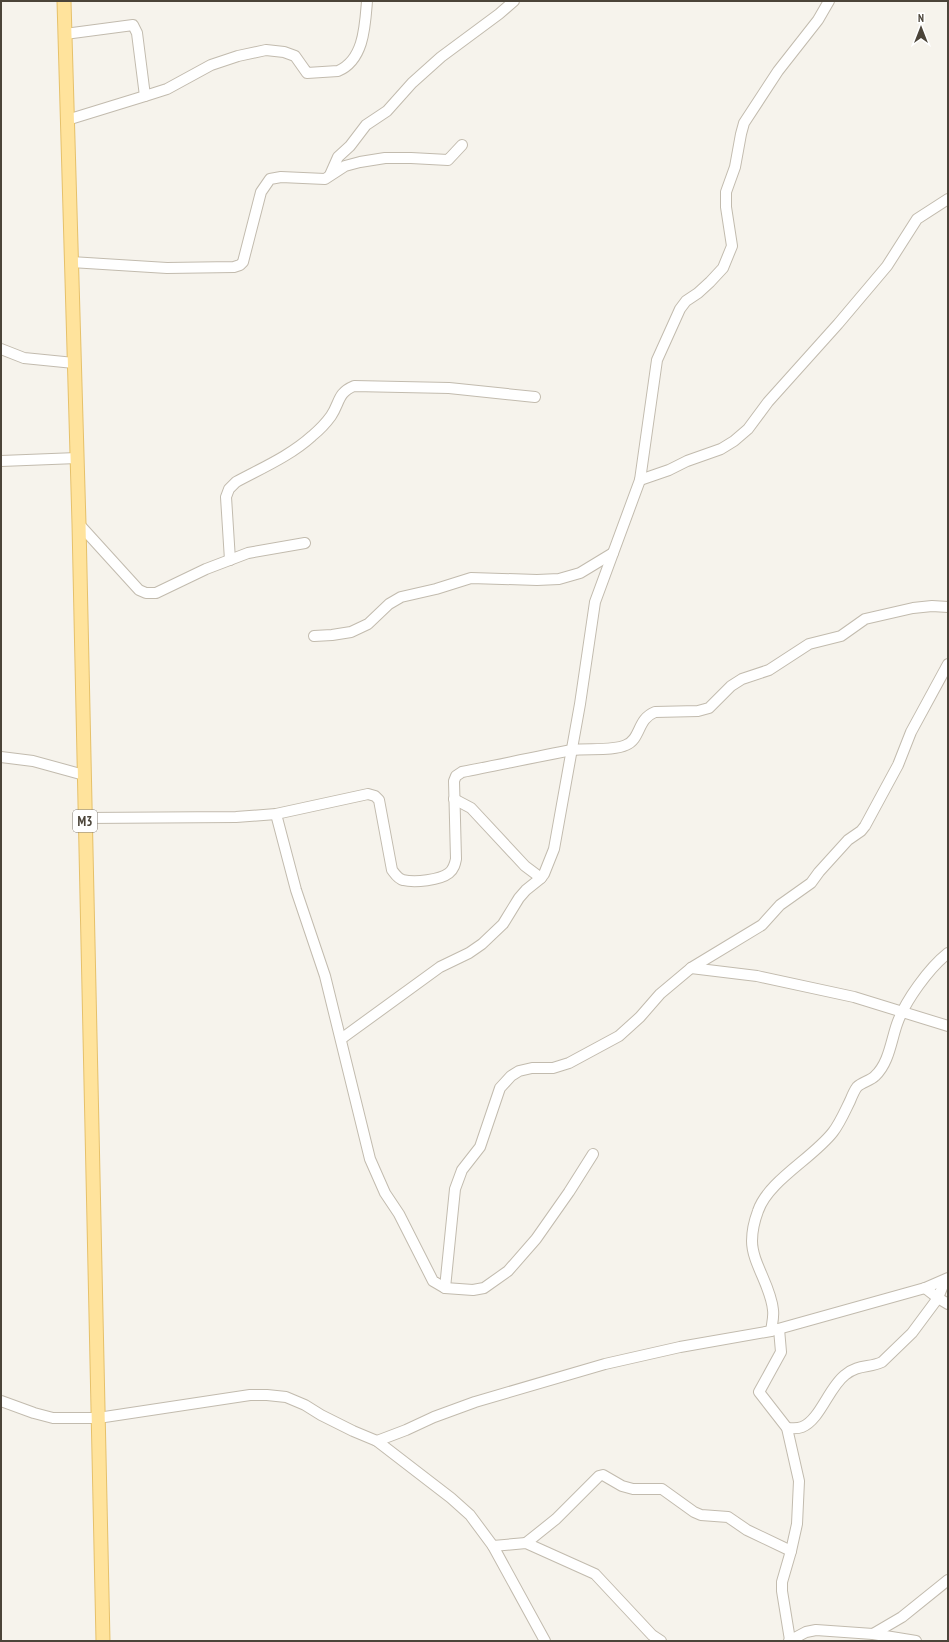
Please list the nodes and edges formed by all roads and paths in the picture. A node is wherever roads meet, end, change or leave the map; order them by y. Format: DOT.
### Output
graph roads {
  1 [pos="64,1"];
  2 [pos="368,1"];
  3 [pos="514,1"];
  4 [pos="829,1"];
  5 [pos="65,34"];
  6 [pos="145,96"];
  7 [pos="67,120"];
  8 [pos="462,145"];
  9 [pos="330,175"];
  10 [pos="948,199"];
  11 [pos="71,262"];
  12 [pos="1,349"];
  13 [pos="74,363"];
  14 [pos="535,397"];
  15 [pos="77,458"];
  16 [pos="1,461"];
  17 [pos="640,480"];
  18 [pos="79,524"];
  19 [pos="305,544"];
  20 [pos="613,553"];
  21 [pos="230,560"];
  22 [pos="948,607"];
  23 [pos="314,636"];
  24 [pos="948,664"];
  25 [pos="572,750"];
  26 [pos="1,757"];
  27 [pos="84,775"];
  28 [pos="454,799"];
  29 [pos="276,814"];
  30 [pos="85,818"];
  31 [pos="541,878"];
  32 [pos="948,953"];
  33 [pos="691,968"];
  34 [pos="903,1012"];
  35 [pos="948,1026"];
  36 [pos="341,1039"];
  37 [pos="594,1154"];
  38 [pos="946,1279"];
  39 [pos="445,1288"];
  40 [pos="925,1288"];
  41 [pos="938,1298"];
  42 [pos="948,1304"];
  43 [pos="775,1330"];
  44 [pos="1,1401"];
  45 [pos="98,1418"];
  46 [pos="786,1428"];
  47 [pos="377,1441"];
  48 [pos="526,1543"];
  49 [pos="493,1546"];
  50 [pos="792,1552"];
  51 [pos="947,1582"];
  52 [pos="873,1634"];
  53 [pos="790,1640"];
  54 [pos="103,1641"];
  55 [pos="545,1641"];
  56 [pos="661,1641"];
  57 [pos="916,1641"];
  1 -- 5 [label="main road, M3"];
  2 -- 6 [label="street"];
  3 -- 9 [label="street"];
  4 -- 17 [label="street"];
  5 -- 6 [label="street"];
  5 -- 7 [label="main road, M3"];
  6 -- 7 [label="street"];
  7 -- 11 [label="main road, M3"];
  8 -- 9 [label="street"];
  9 -- 11 [label="street"];
  10 -- 17 [label="street"];
  11 -- 13 [label="main road, M3"];
  12 -- 13 [label="street"];
  13 -- 15 [label="main road, M3"];
  14 -- 21 [label="street"];
  15 -- 16 [label="street"];
  15 -- 18 [label="main road, M3"];
  17 -- 20 [label="street"];
  18 -- 21 [label="street"];
  18 -- 27 [label="main road, M3"];
  19 -- 21 [label="street"];
  20 -- 23 [label="street"];
  20 -- 25 [label="street"];
  22 -- 25 [label="street"];
  24 -- 33 [label="street"];
  25 -- 28 [label="street"];
  25 -- 31 [label="street"];
  26 -- 27 [label="street"];
  27 -- 30 [label="main road, M3"];
  28 -- 29 [label="street"];
  28 -- 31 [label="street"];
  29 -- 30 [label="street"];
  29 -- 36 [label="street"];
  30 -- 45 [label="main road, M3"];
  31 -- 36 [label="street"];
  32 -- 34 [label="street"];
  33 -- 34 [label="street"];
  33 -- 39 [label="street"];
  34 -- 35 [label="street"];
  34 -- 43 [label="street"];
  36 -- 39 [label="street"];
  37 -- 39 [label="street"];
  38 -- 40 [label="street"];
  38 -- 41 [label="street"];
  40 -- 41 [label="street"];
  40 -- 43 [label="street"];
  41 -- 42 [label="street"];
  41 -- 46 [label="street"];
  43 -- 46 [label="street"];
  43 -- 47 [label="street"];
  44 -- 45 [label="street"];
  45 -- 47 [label="street"];
  45 -- 54 [label="main road, M3"];
  46 -- 50 [label="street"];
  47 -- 49 [label="street"];
  48 -- 49 [label="street"];
  48 -- 50 [label="street"];
  48 -- 56 [label="street"];
  49 -- 55 [label="street"];
  50 -- 53 [label="street"];
  51 -- 52 [label="street"];
  52 -- 53 [label="street"];
  52 -- 57 [label="street"];
}
